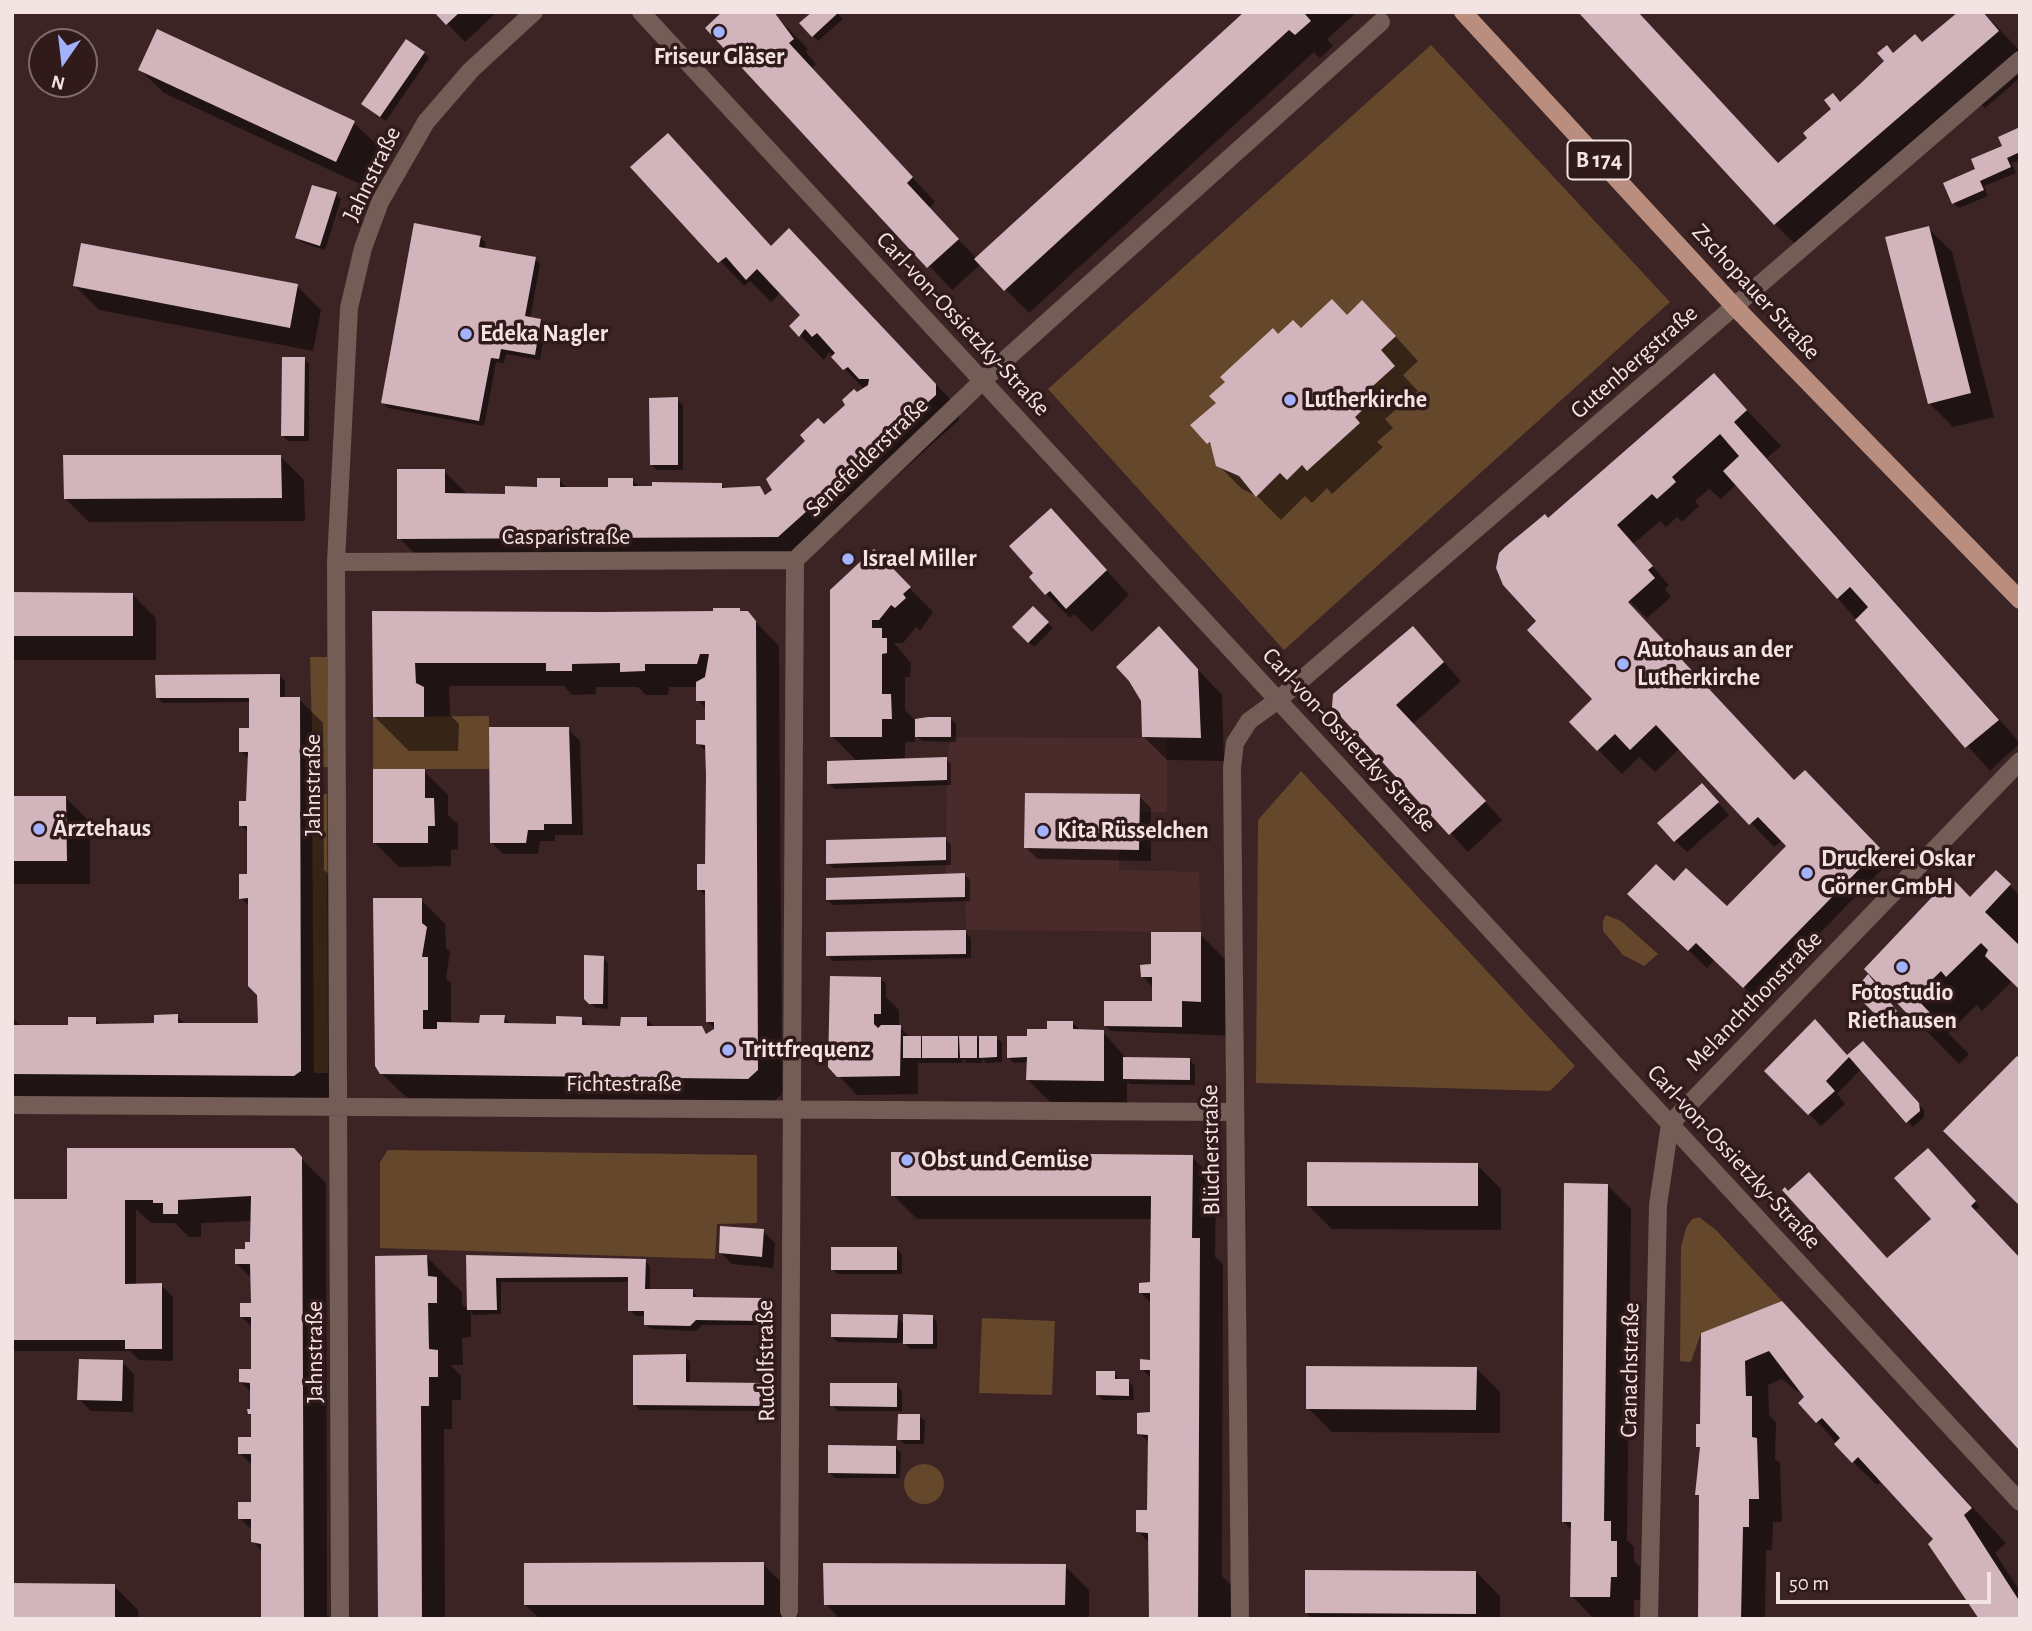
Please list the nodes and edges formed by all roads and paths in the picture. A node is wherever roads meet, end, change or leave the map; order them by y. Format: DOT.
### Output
graph roads {
  1 [pos="534,12"];
  2 [pos="641,12"];
  3 [pos="1463,12"];
  4 [pos="1381,22"];
  5 [pos="2020,60"];
  6 [pos="1735,307"];
  7 [pos="982,381"];
  8 [pos="795,560"];
  9 [pos="336,562"];
  10 [pos="2020,600"];
  11 [pos="1279,700"];
  12 [pos="2020,761"];
  13 [pos="12,1105"];
  14 [pos="338,1107"];
  15 [pos="790,1109"];
  16 [pos="1235,1112"];
  17 [pos="1670,1124"];
  18 [pos="2020,1502"];
  19 [pos="789,1611"];
  20 [pos="340,1619"];
  21 [pos="1240,1619"];
  22 [pos="1649,1619"];
  1 -- 9 [label="street, Jahnstraße"];
  2 -- 7 [label="street, Carl-von-Ossietzky-Straße"];
  3 -- 6 [label="main road, Zschopauer Straße / B 174"];
  4 -- 7 [label="street, Senefelderstraße"];
  5 -- 6 [label="street, Gutenbergstraße"];
  6 -- 10 [label="main road, Zschopauer Straße / B 174"];
  6 -- 11 [label="street, Gutenbergstraße"];
  7 -- 8 [label="street, Senefelderstraße"];
  7 -- 11 [label="street, Carl-von-Ossietzky-Straße"];
  8 -- 9 [label="street, Casparistraße"];
  8 -- 15 [label="street"];
  9 -- 14 [label="street, Jahnstraße"];
  11 -- 16 [label="street, Blücherstraße"];
  11 -- 17 [label="street, Carl-von-Ossietzky-Straße"];
  12 -- 17 [label="street, Melanchthonstraße"];
  13 -- 14 [label="street, Fichtestraße"];
  14 -- 15 [label="street, Fichtestraße"];
  14 -- 20 [label="street, Jahnstraße"];
  15 -- 16 [label="street, Fichtestraße"];
  15 -- 19 [label="street, Rudolfstraße"];
  16 -- 21 [label="street, Blücherstraße"];
  17 -- 18 [label="street, Carl-von-Ossietzky-Straße"];
  17 -- 22 [label="street, Cranachstraße"];
}
